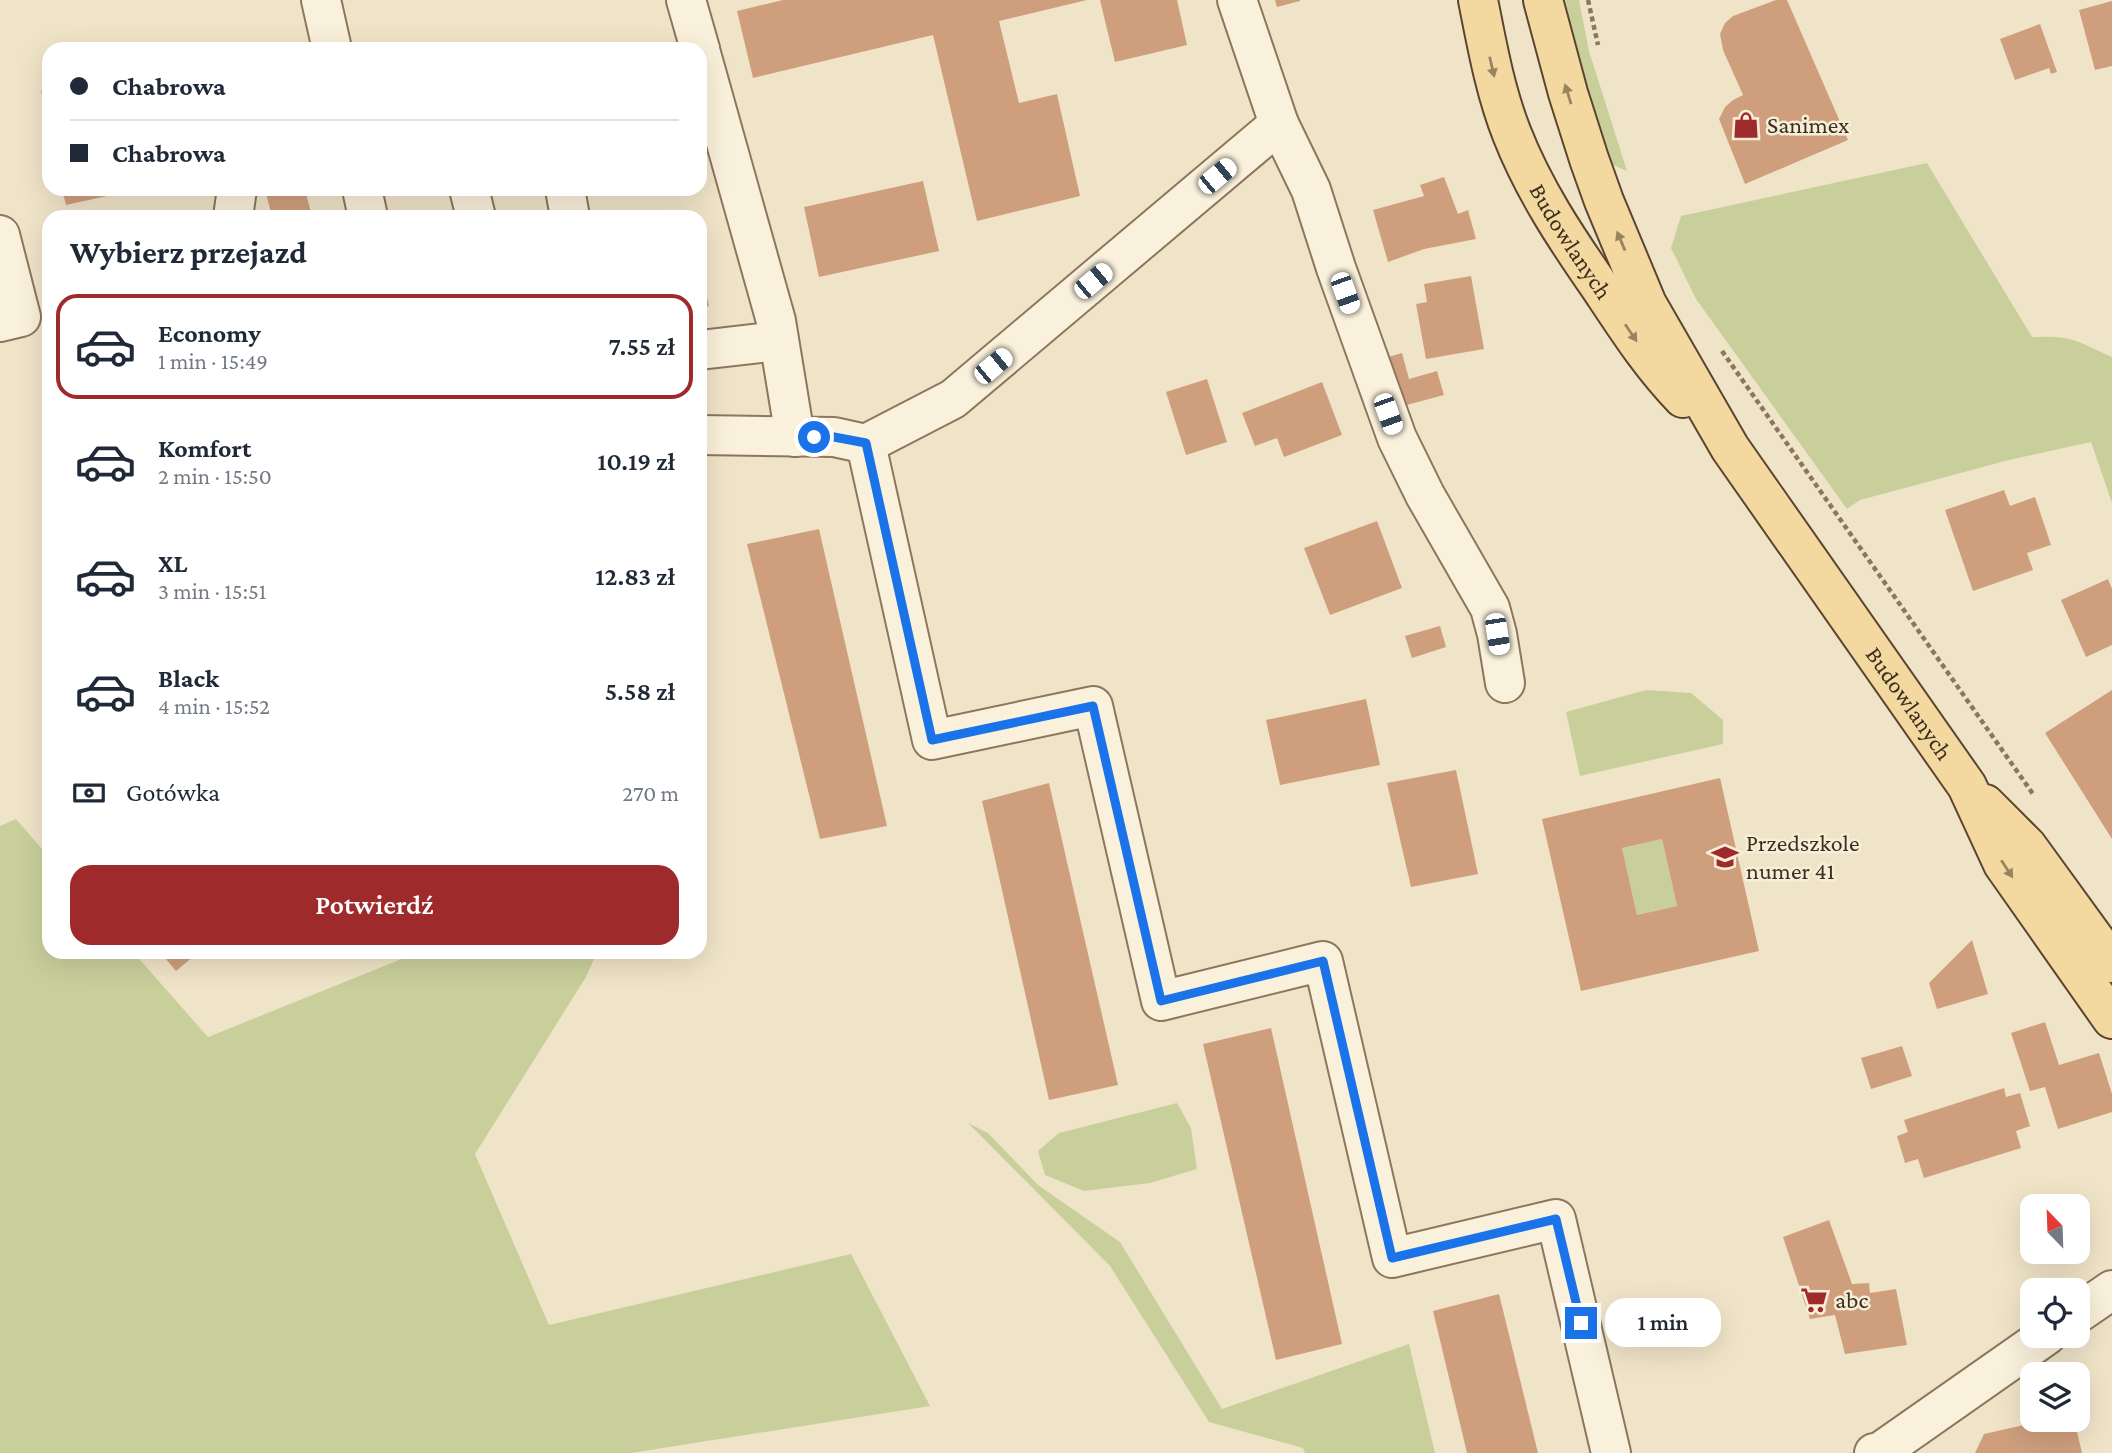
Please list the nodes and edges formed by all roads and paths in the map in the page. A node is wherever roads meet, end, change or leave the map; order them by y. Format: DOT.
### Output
graph roads {
  1 [pos="321,0"];
  2 [pos="686,0"];
  3 [pos="1237,0"];
  4 [pos="1478,0"];
  5 [pos="1543,0"];
  6 [pos="330,42"];
  7 [pos="698,42"];
  8 [pos="707,75"];
  9 [pos="1279,124"];
  10 [pos="0,235"];
  11 [pos="24,317"];
  12 [pos="779,341"];
  13 [pos="1716,343"];
  14 [pos="707,349"];
  15 [pos="707,435"];
  16 [pos="794,437"];
  17 [pos="866,443"];
  18 [pos="1730,448"];
  19 [pos="1504,682"];
  20 [pos="1966,786"];
  21 [pos="2040,805"];
  22 [pos="2112,963"];
  23 [pos="2112,1019"];
  24 [pos="2112,1290"];
  25 [pos="2090,1305"];
  26 [pos="2029,1348"];
  27 [pos="1611,1453"];
  28 [pos="1874,1453"];
  1 -- 6 [label="street"];
  2 -- 7 [label="street"];
  3 -- 9 [label="street"];
  4 -- 18 [label="main road, Budowlanych, one-way"];
  18 -- 5 [label="main road, Budowlanych, one-way"];
  8 -- 12 [label="street"];
  9 -- 17 [label="street"];
  9 -- 19 [label="street"];
  10 -- 11 [label="street"];
  12 -- 14 [label="street"];
  12 -- 16 [label="street"];
  13 -- 21 [label="path"];
  15 -- 16 [label="street"];
  16 -- 17 [label="street"];
  17 -- 27 [label="street"];
  18 -- 20 [label="main road, Budowlanych"];
  20 -- 22 [label="main road, Budowlanych"];
  20 -- 23 [label="main road, Budowlanych, one-way"];
  24 -- 25 [label="street"];
  26 -- 28 [label="street"];
}
